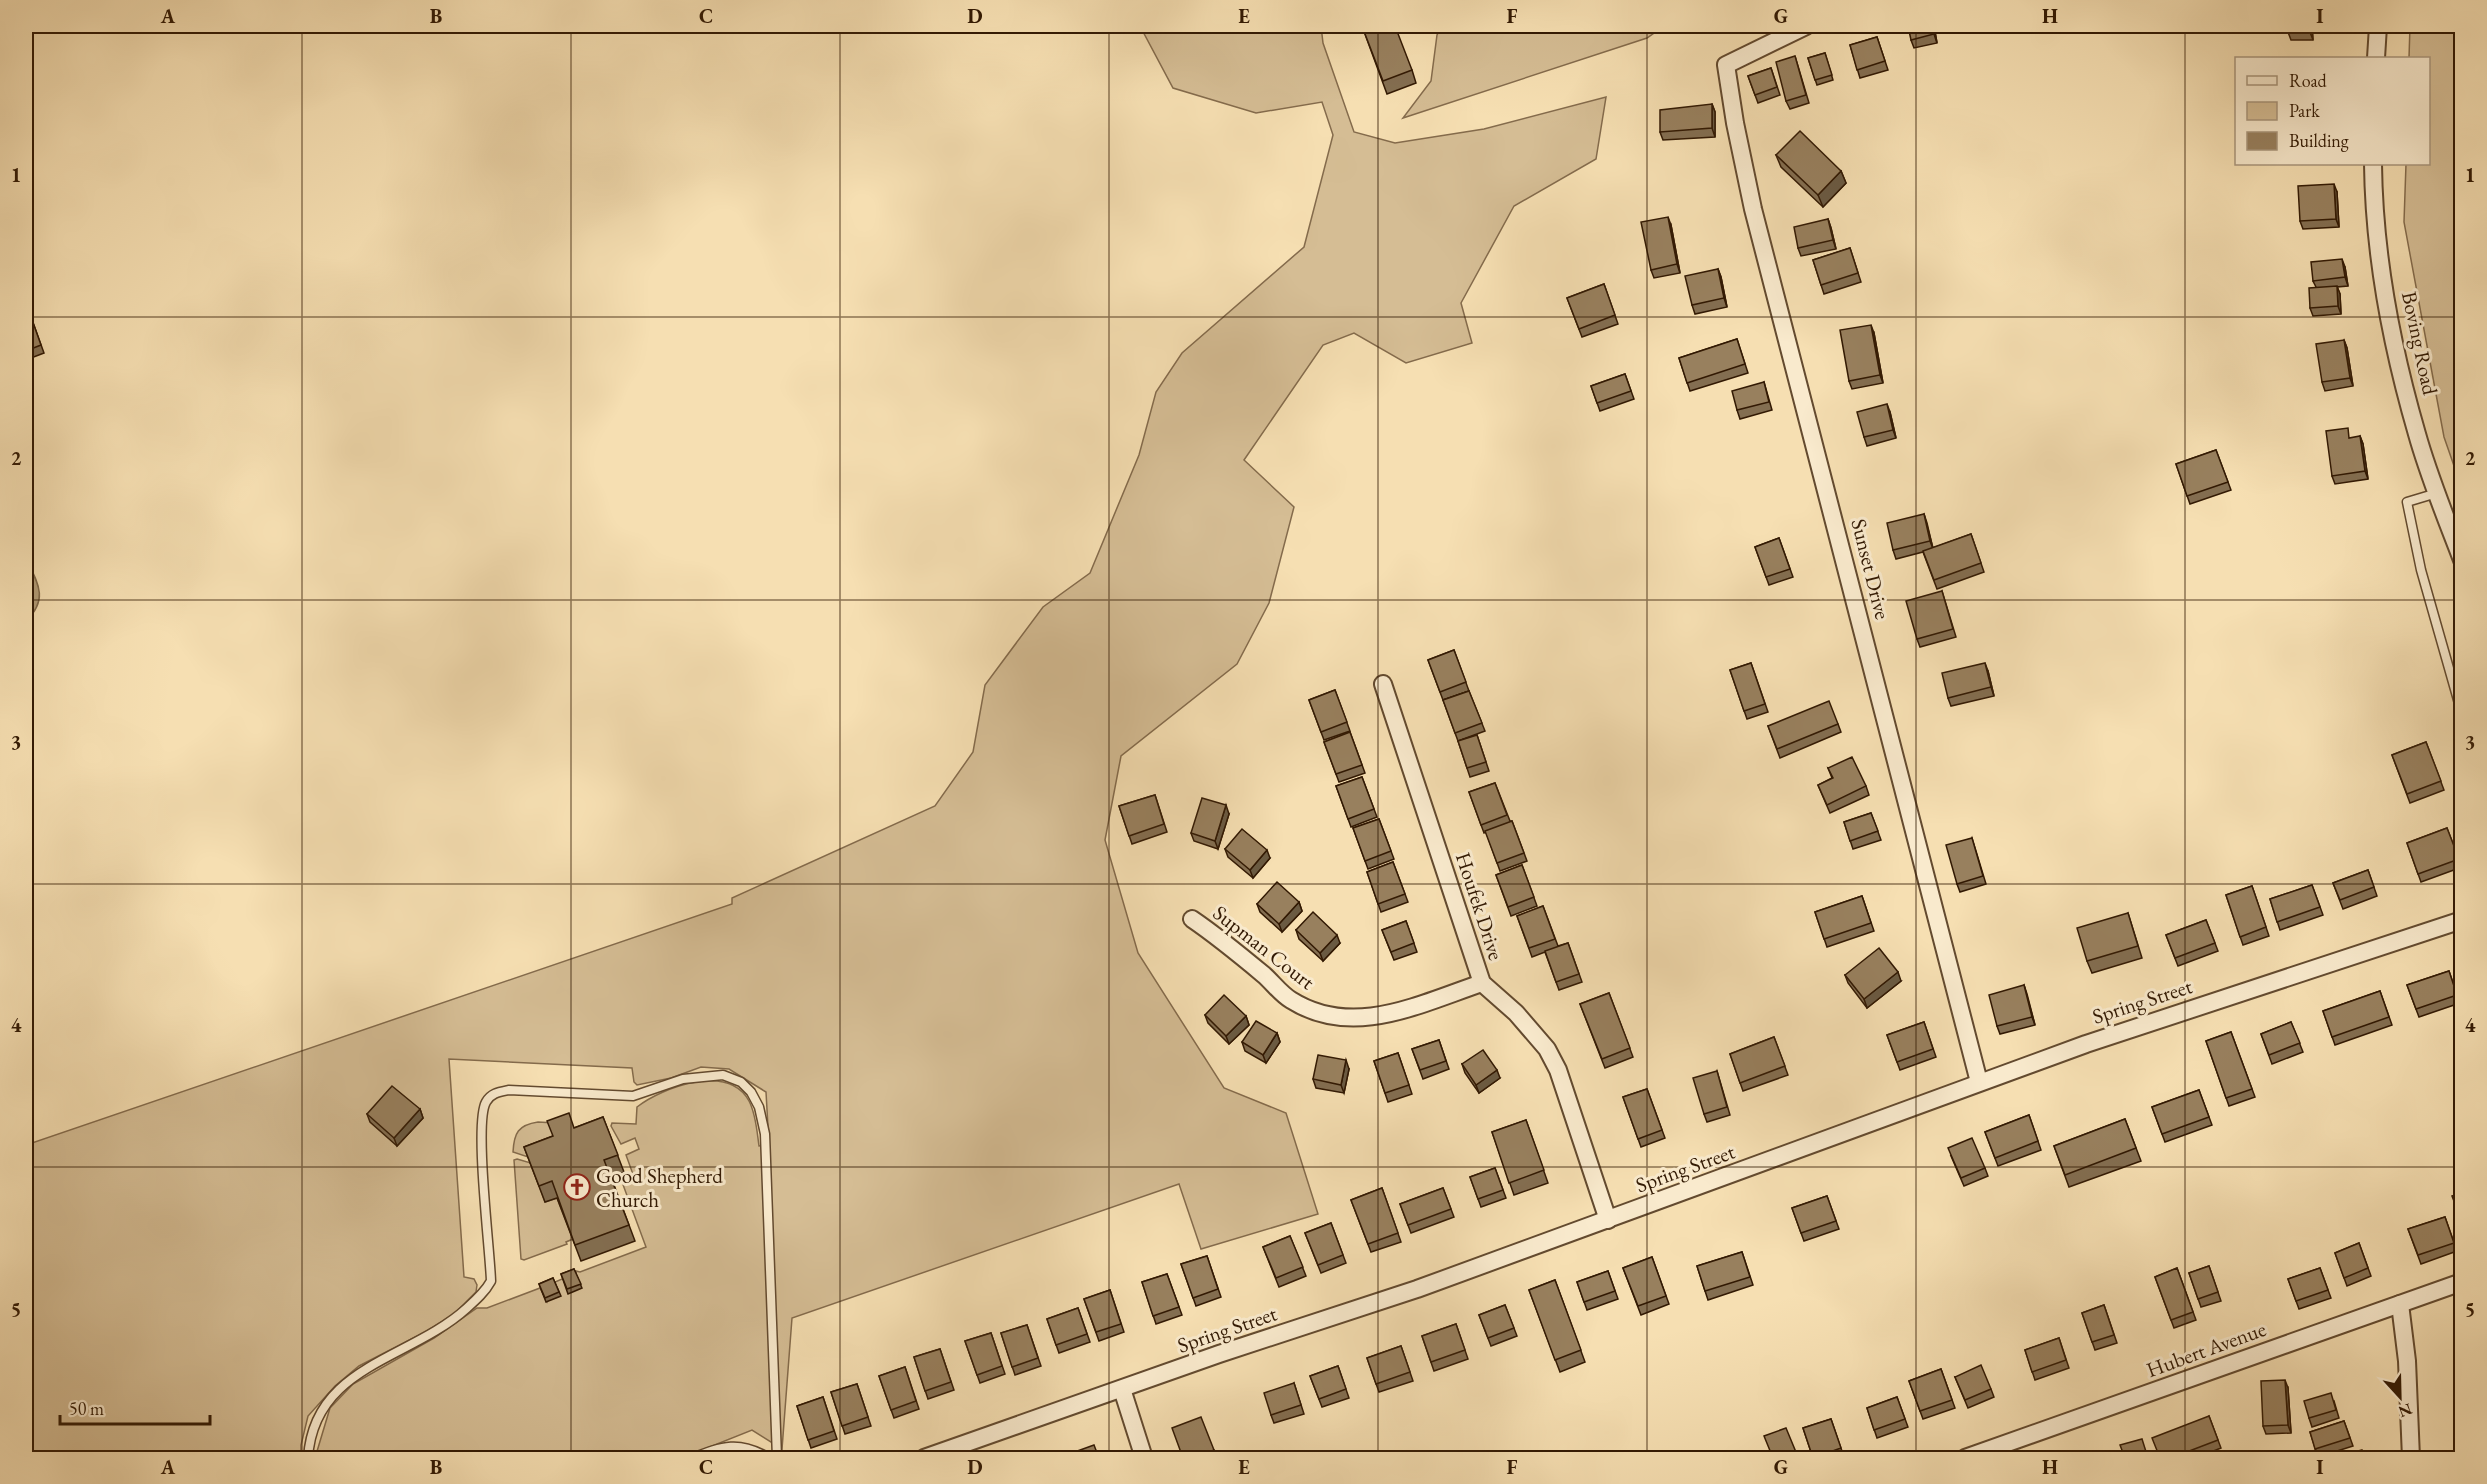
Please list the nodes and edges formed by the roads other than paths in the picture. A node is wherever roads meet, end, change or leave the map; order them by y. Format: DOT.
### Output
graph roads {
  1 [pos="1806,26"];
  2 [pos="2378,26"];
  3 [pos="2376,57"];
  4 [pos="2373,165"];
  5 [pos="2437,493"];
  6 [pos="2462,560"];
  7 [pos="1383,684"];
  8 [pos="2462,714"];
  9 [pos="1192,919"];
  10 [pos="2462,920"];
  11 [pos="1482,983"];
  12 [pos="1979,1083"];
  13 [pos="1608,1220"];
  14 [pos="2462,1282"];
  15 [pos="2400,1304"];
  16 [pos="1122,1389"];
  17 [pos="308,1458"];
  18 [pos="692,1458"];
  19 [pos="769,1458"];
  20 [pos="777,1458"];
  21 [pos="924,1458"];
  22 [pos="1144,1458"];
  23 [pos="1965,1458"];
  24 [pos="2411,1458"];
  1 -- 12 [label="street, Sunset Drive"];
  2 -- 3 [label="street"];
  4 -- 5 [label="street, Boving Road"];
  5 -- 6 [label="street, Boving Road"];
  5 -- 8 [label="lane"];
  7 -- 11 [label="street, Houfek Drive"];
  9 -- 11 [label="street, Supman Court"];
  10 -- 12 [label="street, Spring Street"];
  11 -- 13 [label="street, Houfek Drive"];
  12 -- 13 [label="street, Spring Street"];
  13 -- 16 [label="street, Spring Street"];
  14 -- 15 [label="street, Hubert Avenue"];
  15 -- 23 [label="street, Hubert Avenue"];
  15 -- 24 [label="street"];
  16 -- 21 [label="street, Spring Street"];
  16 -- 22 [label="street"];
  17 -- 20 [label="lane"];
  18 -- 19 [label="lane"];
}
